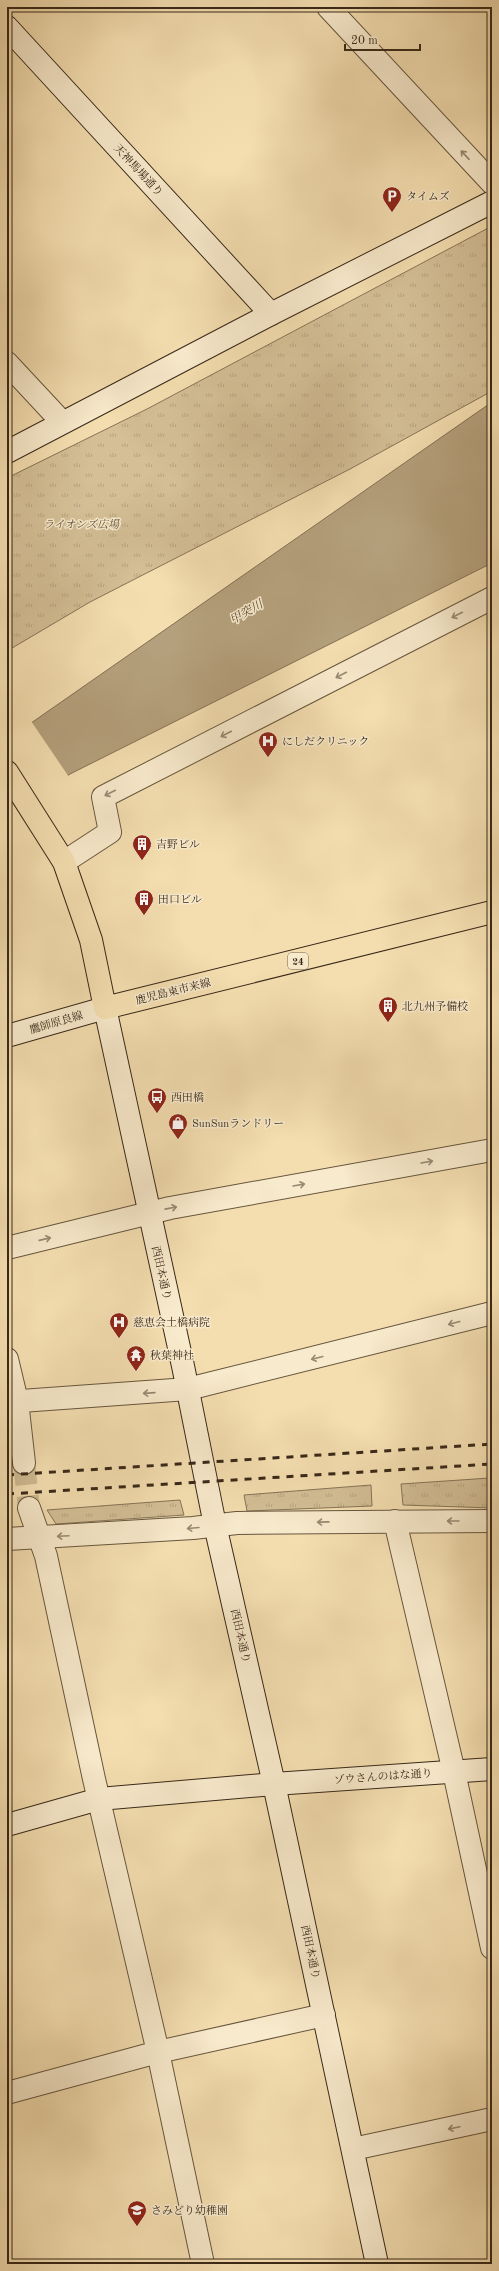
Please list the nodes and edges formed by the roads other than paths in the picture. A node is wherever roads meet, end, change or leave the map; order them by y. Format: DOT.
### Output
graph roads {
  1 [pos="328,7"];
  2 [pos="7,27"];
  3 [pos="492,184"];
  4 [pos="492,202"];
  5 [pos="271,314"];
  6 [pos="7,362"];
  7 [pos="62,422"];
  8 [pos="7,452"];
  9 [pos="492,598"];
  10 [pos="7,772"];
  11 [pos="64,862"];
  12 [pos="492,912"];
  13 [pos="105,1008"];
  14 [pos="7,1036"];
  15 [pos="492,1150"];
  16 [pos="149,1213"];
  17 [pos="7,1248"];
  18 [pos="492,1313"];
  19 [pos="7,1359"];
  20 [pos="188,1389"];
  21 [pos="12,1402"];
  22 [pos="24,1463"];
  23 [pos="29,1508"];
  24 [pos="396,1521"];
  25 [pos="492,1521"];
  26 [pos="215,1526"];
  27 [pos="39,1537"];
  28 [pos="7,1539"];
  29 [pos="492,1769"];
  30 [pos="454,1772"];
  31 [pos="274,1784"];
  32 [pos="99,1799"];
  33 [pos="7,1825"];
  34 [pos="492,1948"];
  35 [pos="324,2015"];
  36 [pos="158,2052"];
  37 [pos="7,2093"];
  38 [pos="492,2119"];
  39 [pos="353,2149"];
  40 [pos="202,2264"];
  41 [pos="377,2264"];
  3 -- 1 [label="street, one-way"];
  2 -- 5 [label="street, 天神馬場通り"];
  4 -- 5 [label="street"];
  5 -- 7 [label="street"];
  6 -- 7 [label="street"];
  7 -- 8 [label="street"];
  9 -- 11 [label="street, one-way"];
  10 -- 11 [label="main road"];
  11 -- 13 [label="main road"];
  12 -- 13 [label="main road, 鹿児島東市来線 / 24"];
  13 -- 14 [label="street, 鷹師原良線"];
  13 -- 16 [label="street, 西田本通り"];
  16 -- 15 [label="street, one-way"];
  17 -- 16 [label="street, one-way"];
  16 -- 20 [label="street, 西田本通り"];
  18 -- 20 [label="street, one-way"];
  19 -- 21 [label="street"];
  20 -- 21 [label="street, one-way"];
  20 -- 26 [label="street, 西田本通り"];
  21 -- 22 [label="street"];
  23 -- 27 [label="street"];
  25 -- 24 [label="street, one-way"];
  24 -- 26 [label="street, one-way"];
  24 -- 30 [label="street"];
  26 -- 27 [label="street, one-way"];
  26 -- 31 [label="street, 西田本通り"];
  27 -- 28 [label="street"];
  27 -- 32 [label="street"];
  29 -- 30 [label="street, ゾウさんのはな通り"];
  30 -- 31 [label="street, ゾウさんのはな通り"];
  30 -- 34 [label="street"];
  31 -- 32 [label="street, ゾウさんのはな通り"];
  31 -- 35 [label="street, 西田本通り"];
  32 -- 33 [label="street, ゾウさんのはな通り"];
  32 -- 36 [label="street"];
  35 -- 36 [label="street"];
  35 -- 39 [label="street, 西田本通り"];
  36 -- 37 [label="street"];
  36 -- 40 [label="street"];
  38 -- 39 [label="street, one-way"];
  39 -- 41 [label="street, 西田本通り"];
}
